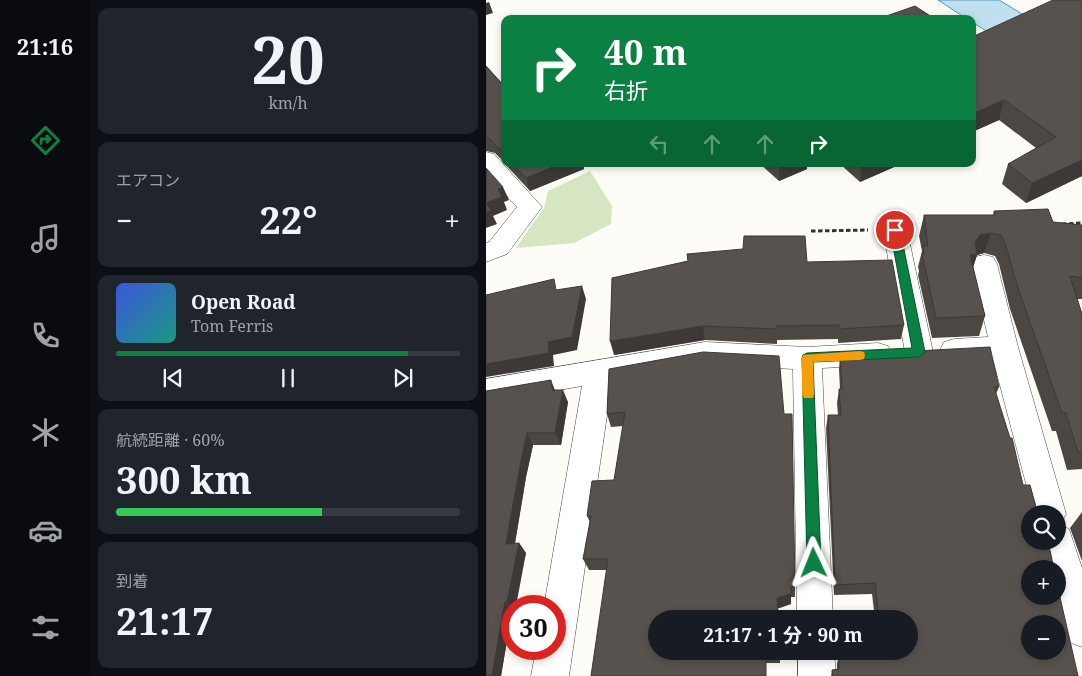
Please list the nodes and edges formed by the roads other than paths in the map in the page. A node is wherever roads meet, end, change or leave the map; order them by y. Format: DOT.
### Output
graph roads {
  1 [pos="486,159"];
  2 [pos="895,230"];
  3 [pos="486,253"];
  4 [pos="984,264"];
  5 [pos="1004,347"];
  6 [pos="919,352"];
  7 [pos="807,358"];
  8 [pos="599,372"];
  9 [pos="486,391"];
  10 [pos="1048,505"];
  11 [pos="1060,550"];
  12 [pos="563,595"];
  13 [pos="815,610"];
  14 [pos="1082,629"];
  15 [pos="552,660"];
  16 [pos="816,660"];
  17 [pos="550,676"];
  18 [pos="817,676"];
  1 -- 3 [label="street"];
  2 -- 6 [label="street"];
  4 -- 5 [label="street"];
  5 -- 6 [label="street"];
  5 -- 10 [label="street"];
  6 -- 7 [label="street"];
  7 -- 8 [label="street"];
  7 -- 13 [label="street"];
  8 -- 9 [label="street"];
  8 -- 12 [label="street"];
  11 -- 14 [label="street"];
  15 -- 17 [label="street"];
  16 -- 18 [label="street"];
}
